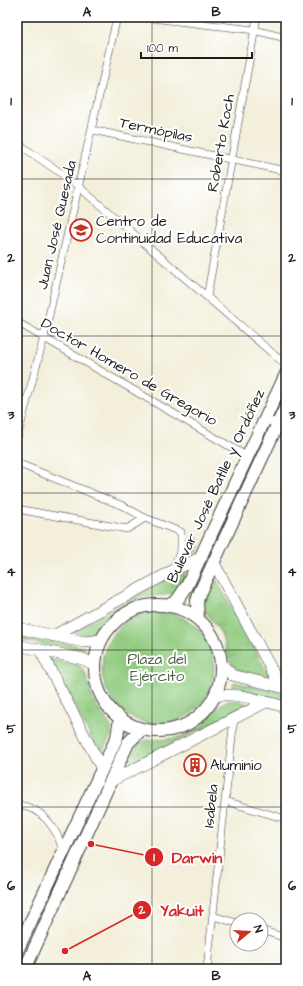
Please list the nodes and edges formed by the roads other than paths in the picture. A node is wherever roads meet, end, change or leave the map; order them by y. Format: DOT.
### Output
graph roads {
  1 [pos="117,17"];
  2 [pos="143,17"];
  3 [pos="257,17"];
  4 [pos="254,30"];
  5 [pos="286,38"];
  6 [pos="92,130"];
  7 [pos="17,143"];
  8 [pos="232,159"];
  9 [pos="286,171"];
  10 [pos="79,186"];
  11 [pos="207,297"];
  12 [pos="17,322"];
  13 [pos="44,337"];
  14 [pos="286,365"];
  15 [pos="286,374"];
  16 [pos="286,406"];
  17 [pos="282,421"];
  18 [pos="264,422"];
  19 [pos="17,438"];
  20 [pos="248,457"];
  21 [pos="17,463"];
  22 [pos="17,509"];
  23 [pos="145,518"];
  24 [pos="202,558"];
  25 [pos="214,563"];
  26 [pos="172,571"];
  27 [pos="169,605"];
  28 [pos="198,619"];
  29 [pos="17,628"];
  30 [pos="53,636"];
  31 [pos="101,640"];
  32 [pos="17,646"];
  33 [pos="40,650"];
  34 [pos="221,664"];
  35 [pos="95,665"];
  36 [pos="284,688"];
  37 [pos="214,696"];
  38 [pos="266,702"];
  39 [pos="286,707"];
  40 [pos="120,718"];
  41 [pos="234,718"];
  42 [pos="142,729"];
  43 [pos="102,769"];
  44 [pos="111,781"];
  45 [pos="225,802"];
  46 [pos="17,805"];
  47 [pos="286,819"];
  48 [pos="64,852"];
  49 [pos="213,916"];
  50 [pos="229,921"];
  51 [pos="269,933"];
  52 [pos="286,938"];
  53 [pos="17,951"];
  54 [pos="25,969"];
  55 [pos="206,969"];
  1 -- 6 [label="street, Juan José Quesada"];
  2 -- 4 [label="street"];
  3 -- 4 [label="street, Roberto Koch"];
  4 -- 5 [label="street"];
  4 -- 8 [label="street, Roberto Koch"];
  6 -- 8 [label="street, Termópilas"];
  6 -- 10 [label="street, Juan José Quesada"];
  7 -- 10 [label="street"];
  8 -- 9 [label="street, Termópilas"];
  8 -- 11 [label="street, Roberto Koch"];
  10 -- 11 [label="street"];
  10 -- 13 [label="street, Juan José Quesada"];
  11 -- 14 [label="street"];
  12 -- 13 [label="street, Doctor Homero de Gregorio"];
  13 -- 19 [label="street, Juan José Quesada"];
  13 -- 20 [label="street, Doctor Homero de Gregorio"];
  15 -- 18 [label="main road, Bulevar José Batlle y Ordóñez"];
  16 -- 17 [label="main road, Bulevar José Batlle y Ordóñez"];
  17 -- 18 [label="street"];
  17 -- 25 [label="main road, Bulevar José Batlle y Ordóñez"];
  18 -- 20 [label="main road, Bulevar José Batlle y Ordóñez"];
  20 -- 24 [label="main road, Bulevar José Batlle y Ordóñez"];
  21 -- 23 [label="street"];
  22 -- 23 [label="street"];
  23 -- 26 [label="street"];
  24 -- 26 [label="main road"];
  24 -- 27 [label="main road, Bulevar José Batlle y Ordóñez"];
  25 -- 28 [label="main road, Bulevar José Batlle y Ordóñez"];
  25 -- 36 [label="main road"];
  26 -- 30 [label="main road"];
  27 -- 28 [label="main road, Bulevar José Batlle y Ordóñez"];
  27 -- 31 [label="main road, Bulevar José Batlle y Ordóñez"];
  28 -- 34 [label="main road, Bulevar José Batlle y Ordóñez"];
  29 -- 30 [label="main road"];
  30 -- 31 [label="main road"];
  31 -- 35 [label="main road, Bulevar José Batlle y Ordóñez"];
  32 -- 33 [label="main road"];
  33 -- 35 [label="main road"];
  33 -- 43 [label="main road"];
  34 -- 36 [label="main road"];
  34 -- 37 [label="main road, Bulevar José Batlle y Ordóñez"];
  35 -- 40 [label="main road, Bulevar José Batlle y Ordóñez"];
  37 -- 38 [label="main road"];
  37 -- 42 [label="main road, Bulevar José Batlle y Ordóñez"];
  38 -- 39 [label="main road"];
  38 -- 41 [label="main road"];
  40 -- 42 [label="main road, Bulevar José Batlle y Ordóñez"];
  40 -- 43 [label="main road"];
  41 -- 44 [label="main road"];
  41 -- 45 [label="street, Isabela"];
  42 -- 44 [label="main road"];
  43 -- 48 [label="main road"];
  44 -- 54 [label="main road"];
  45 -- 47 [label="street"];
  45 -- 49 [label="street, Isabela"];
  46 -- 48 [label="street"];
  48 -- 53 [label="main road"];
  49 -- 50 [label="street"];
  49 -- 55 [label="street, Isabela"];
  51 -- 52 [label="street"];
}
